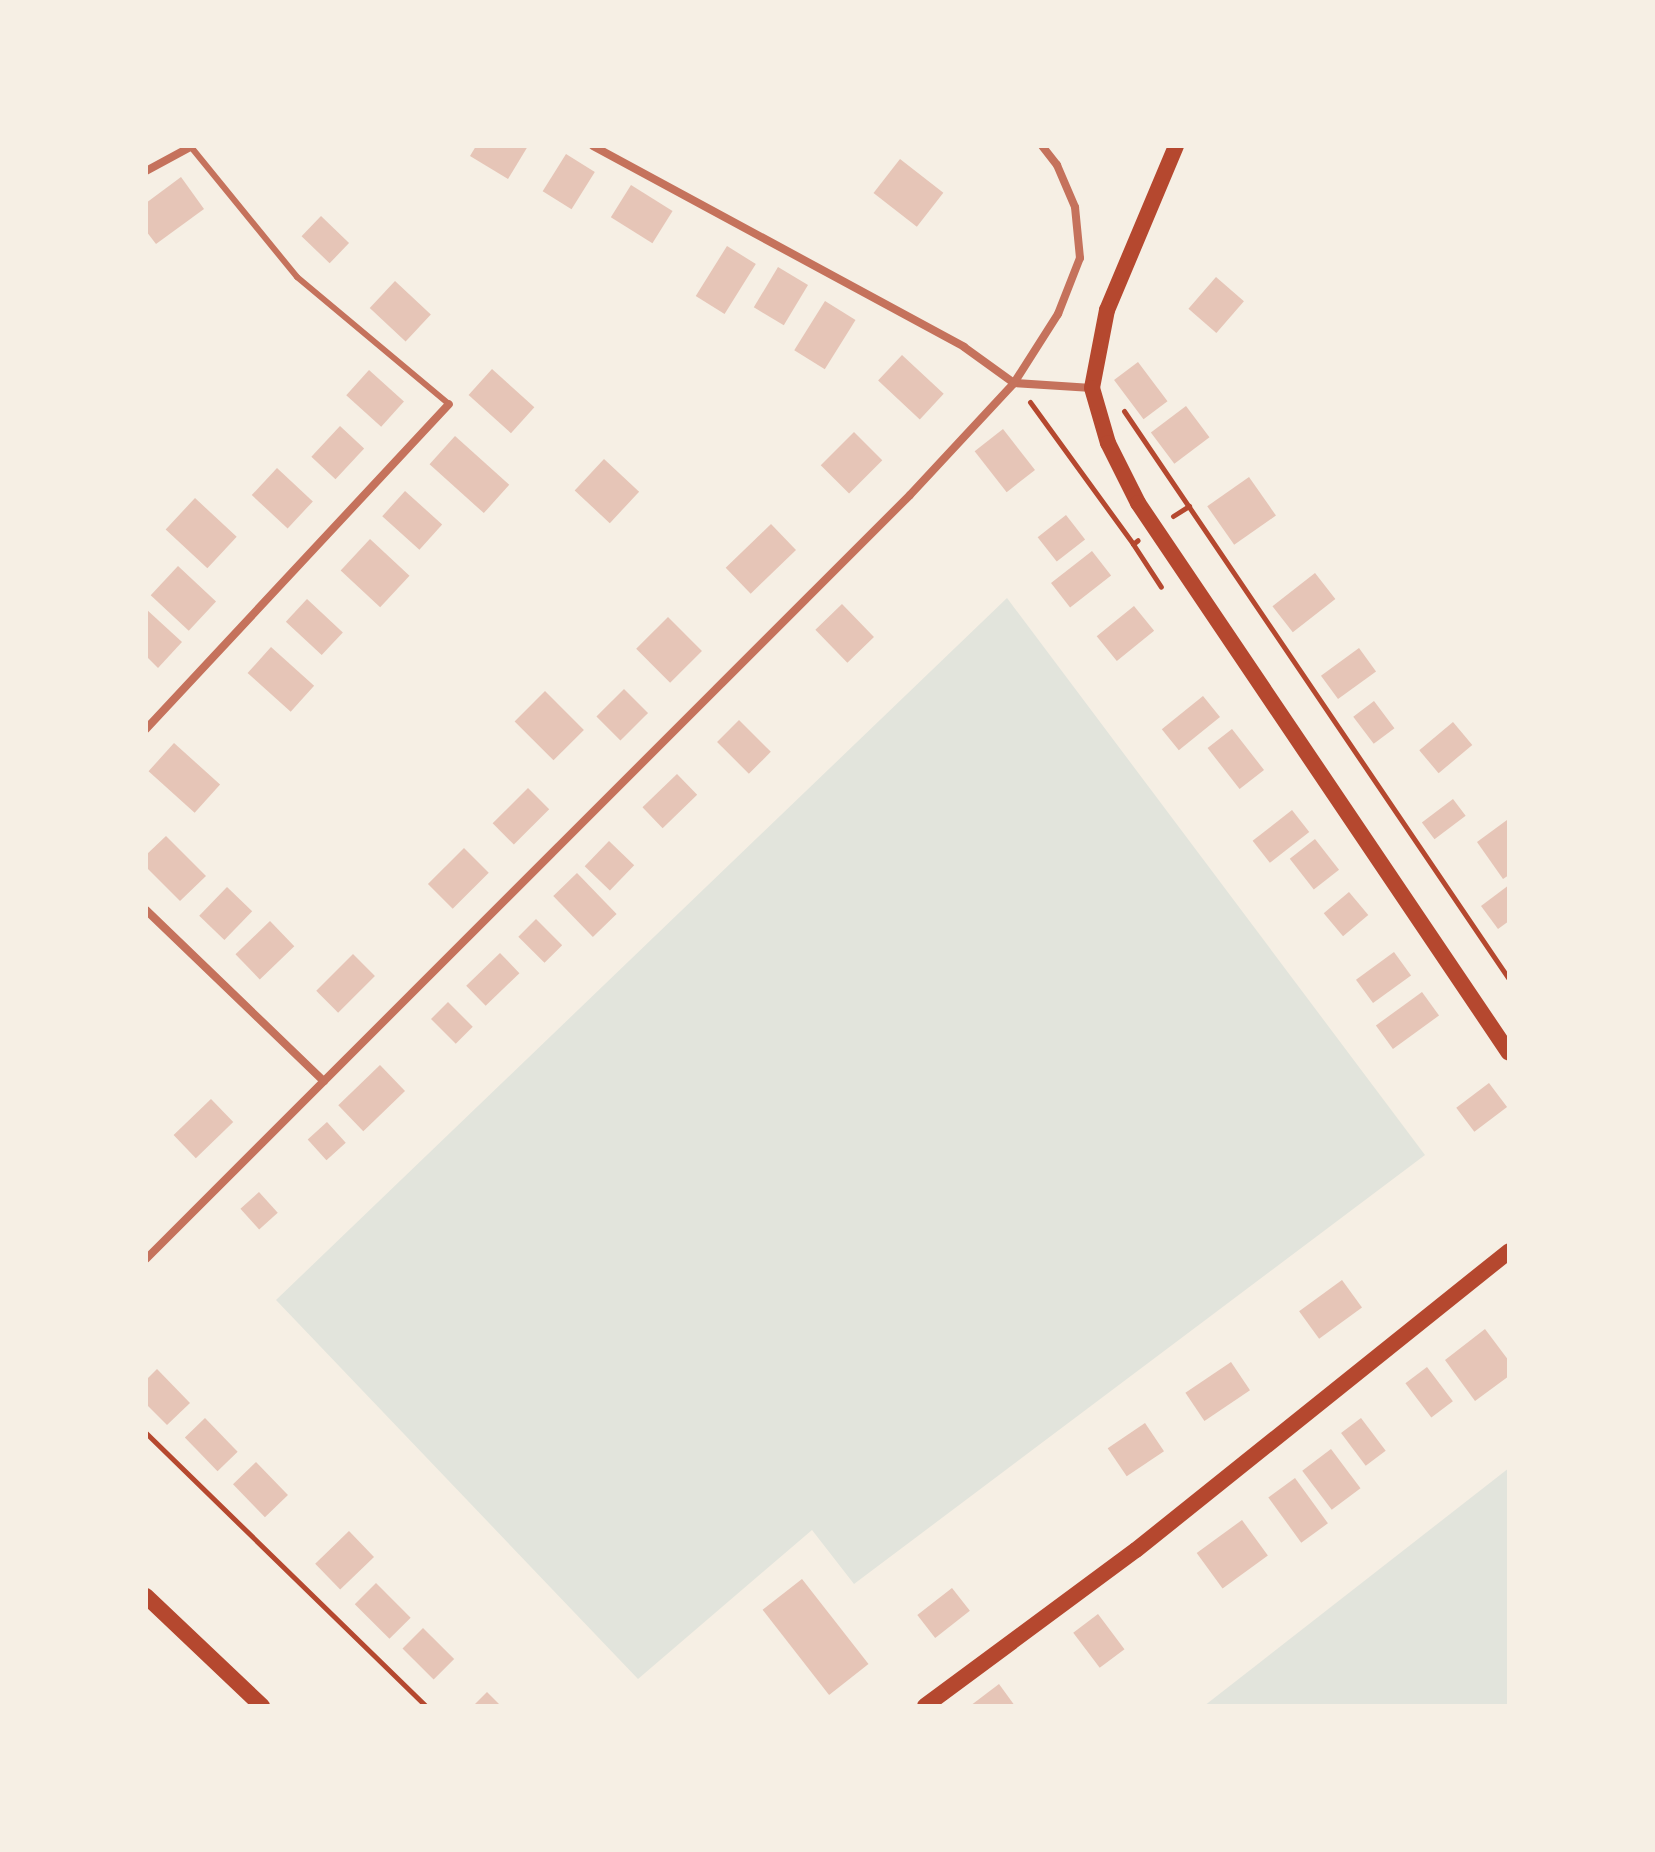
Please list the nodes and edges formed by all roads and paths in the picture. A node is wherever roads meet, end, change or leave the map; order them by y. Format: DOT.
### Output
graph roads {
  1 [pos="192,146"];
  2 [pos="593,146"];
  3 [pos="1042,146"];
  4 [pos="1176,146"];
  5 [pos="146,171"];
  6 [pos="1014,383"];
  7 [pos="1092,388"];
  8 [pos="1116,397"];
  9 [pos="449,404"];
  10 [pos="1189,506"];
  11 [pos="1155,529"];
  12 [pos="1133,544"];
  13 [pos="1161,587"];
  14 [pos="146,729"];
  15 [pos="146,910"];
  16 [pos="1509,979"];
  17 [pos="1509,1053"];
  18 [pos="324,1081"];
  19 [pos="1509,1251"];
  20 [pos="146,1259"];
  21 [pos="146,1433"];
  22 [pos="146,1596"];
  23 [pos="262,1706"];
  24 [pos="426,1706"];
  25 [pos="925,1706"];
  1 -- 5 [label="street"];
  1 -- 9 [label="lane"];
  2 -- 6 [label="street"];
  3 -- 6 [label="street"];
  4 -- 7 [label="main road"];
  6 -- 7 [label="street"];
  6 -- 12 [label="path"];
  6 -- 18 [label="street"];
  7 -- 11 [label="main road"];
  8 -- 10 [label="path"];
  9 -- 14 [label="street"];
  10 -- 11 [label="path"];
  10 -- 16 [label="path"];
  11 -- 12 [label="path"];
  11 -- 17 [label="main road"];
  12 -- 13 [label="path"];
  15 -- 18 [label="street"];
  18 -- 20 [label="street"];
  19 -- 25 [label="main road"];
  21 -- 24 [label="path"];
  22 -- 23 [label="main road"];
}
